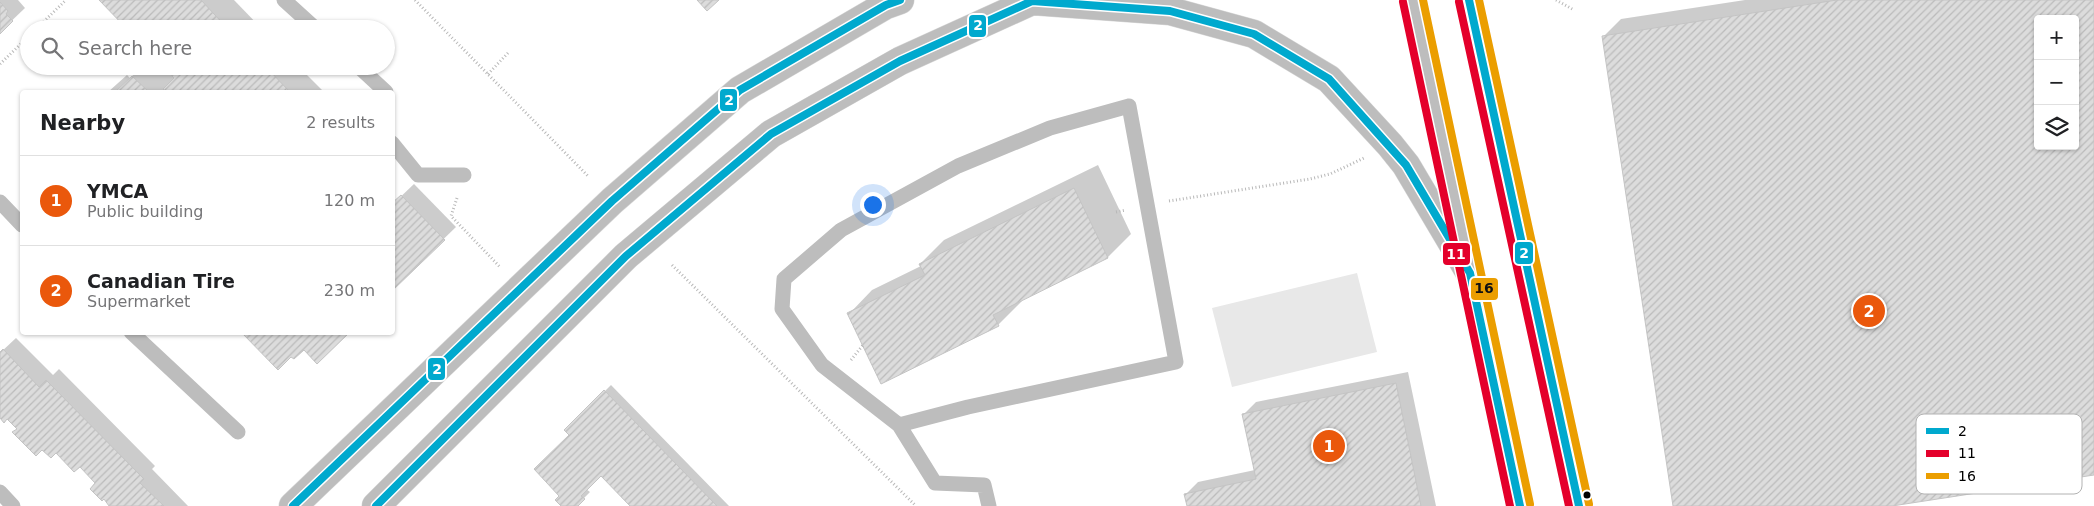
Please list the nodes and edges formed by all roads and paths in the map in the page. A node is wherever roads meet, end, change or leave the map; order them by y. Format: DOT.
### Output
graph roads {
  1 [pos="66,0"];
  2 [pos="284,0"];
  3 [pos="415,0"];
  4 [pos="900,0"];
  5 [pos="1413,0"];
  6 [pos="1469,0"];
  7 [pos="1556,0"];
  8 [pos="1035,1"];
  9 [pos="1574,10"];
  10 [pos="45,20"];
  11 [pos="306,20"];
  12 [pos="20,45"];
  13 [pos="508,53"];
  14 [pos="0,64"];
  15 [pos="488,74"];
  16 [pos="368,75"];
  17 [pos="384,90"];
  18 [pos="395,147"];
  19 [pos="1369,155"];
  20 [pos="464,175"];
  21 [pos="588,176"];
  22 [pos="0,202"];
  23 [pos="1147,204"];
  24 [pos="1116,212"];
  25 [pos="20,223"];
  26 [pos="672,265"];
  27 [pos="500,267"];
  28 [pos="1470,272"];
  29 [pos="134,335"];
  30 [pos="899,425"];
  31 [pos="238,432"];
  32 [pos="0,492"];
  33 [pos="13,506"];
  34 [pos="293,506"];
  35 [pos="376,506"];
  36 [pos="916,506"];
  37 [pos="989,506"];
  38 [pos="1520,506"];
  39 [pos="1579,506"];
  1 -- 10 [label="path"];
  2 -- 11 [label="lane"];
  3 -- 15 [label="path"];
  4 -- 34 [label="main road"];
  5 -- 28 [label="main road"];
  6 -- 39 [label="main road"];
  7 -- 9 [label="path"];
  8 -- 28 [label="main road"];
  8 -- 35 [label="main road"];
  12 -- 14 [label="path"];
  13 -- 15 [label="path"];
  15 -- 21 [label="path"];
  16 -- 17 [label="lane"];
  18 -- 20 [label="lane"];
  19 -- 23 [label="path"];
  20 -- 27 [label="path"];
  22 -- 25 [label="lane"];
  23 -- 24 [label="path"];
  23 -- 30 [label="lane"];
  23 -- 30 [label="lane"];
  26 -- 36 [label="path"];
  28 -- 38 [label="main road"];
  29 -- 31 [label="lane"];
  30 -- 37 [label="lane"];
  32 -- 33 [label="lane"];
}
